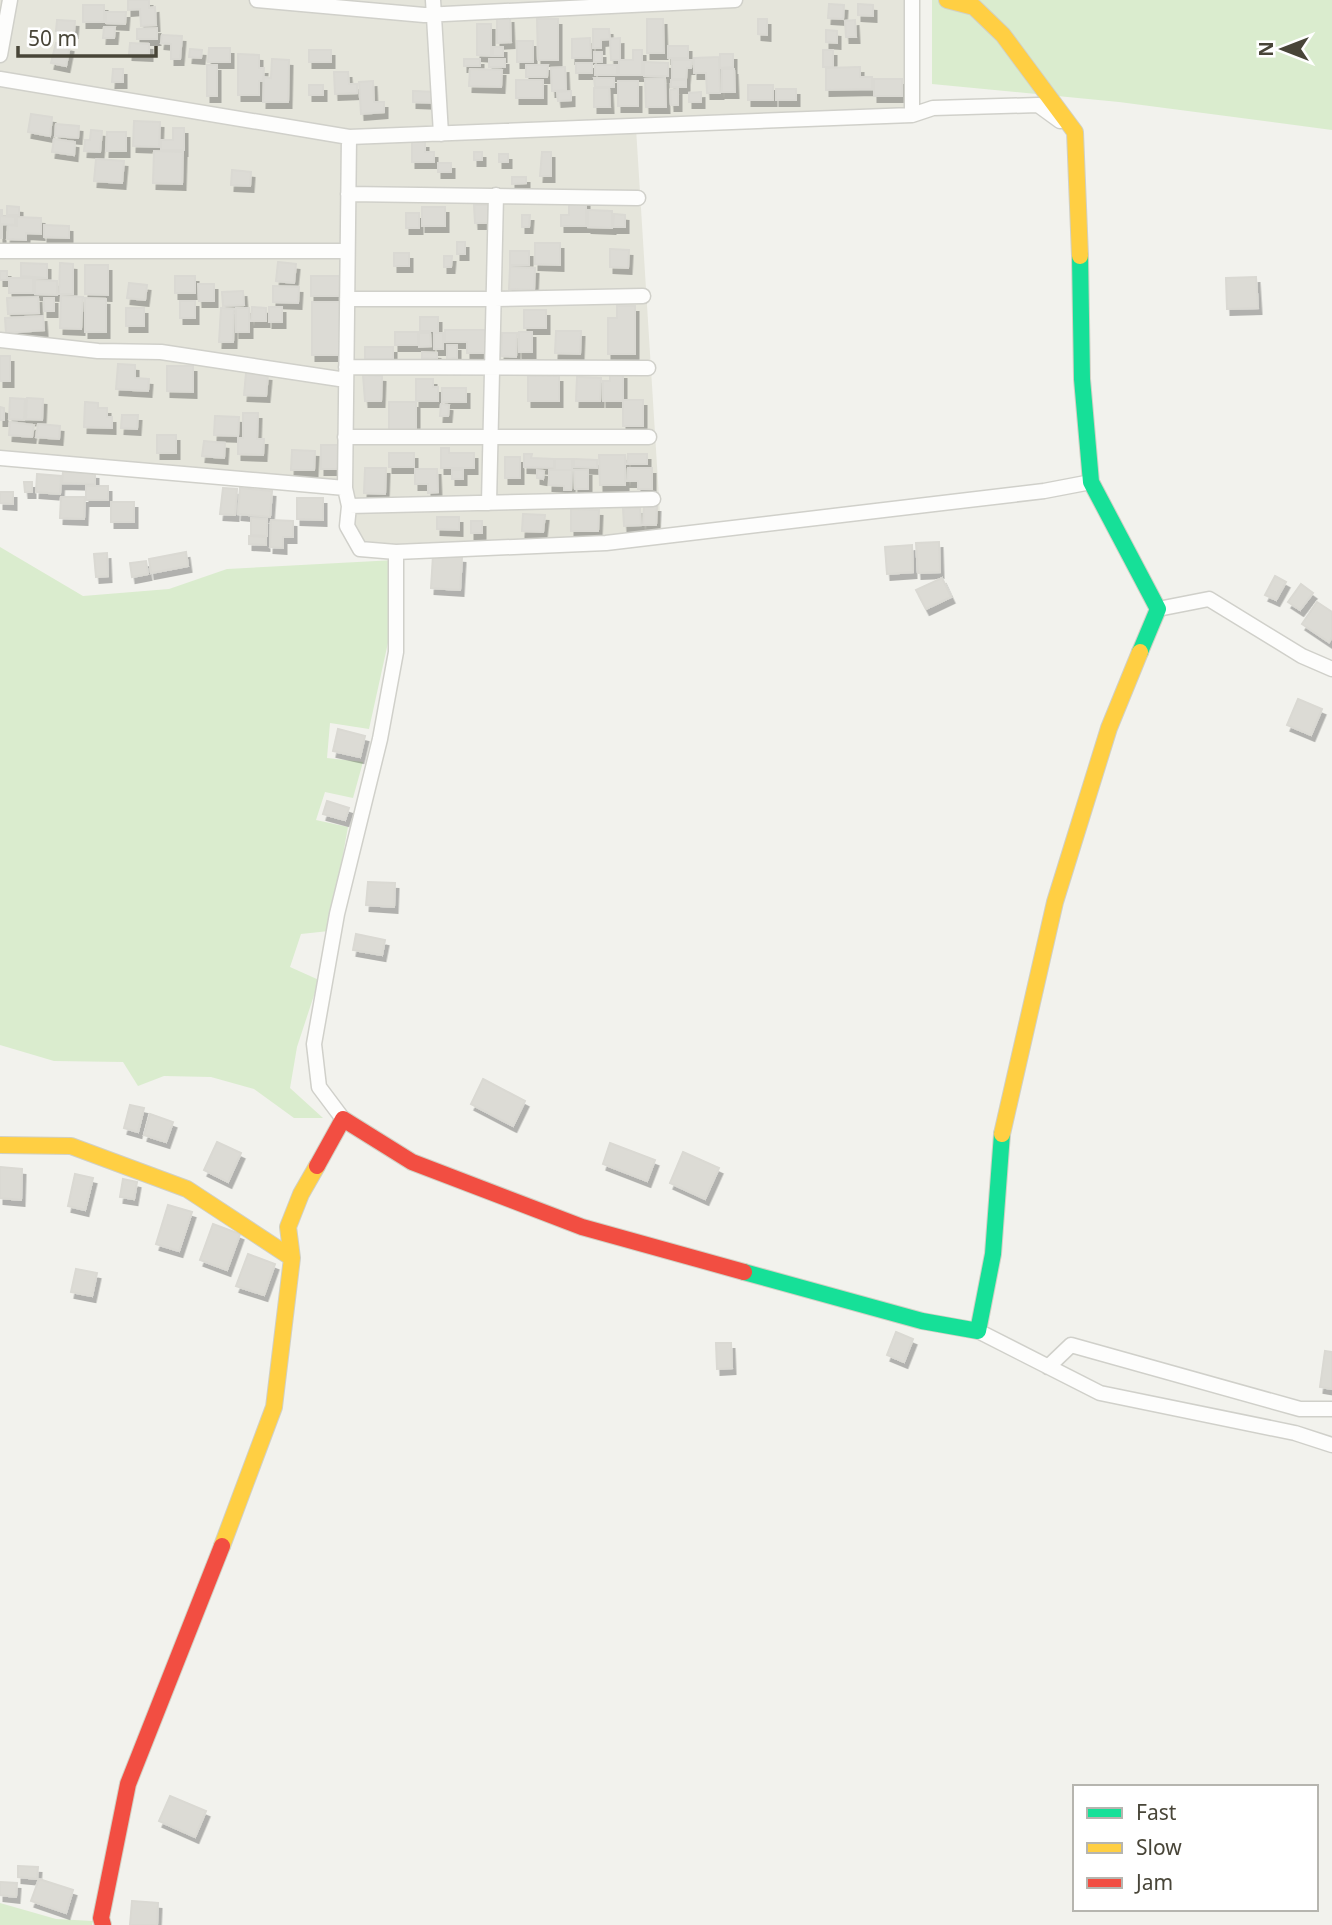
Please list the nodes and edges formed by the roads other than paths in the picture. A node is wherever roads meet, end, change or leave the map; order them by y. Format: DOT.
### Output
graph roads {
  1 [pos="10,0"];
  2 [pos="257,0"];
  3 [pos="735,0"];
  4 [pos="912,0"];
  5 [pos="947,0"];
  6 [pos="433,7"];
  7 [pos="0,52"];
  8 [pos="0,79"];
  9 [pos="912,115"];
  10 [pos="1075,132"];
  11 [pos="441,134"];
  12 [pos="349,137"];
  13 [pos="348,194"];
  14 [pos="496,195"];
  15 [pos="638,198"];
  16 [pos="0,251"];
  17 [pos="347,251"];
  18 [pos="643,296"];
  19 [pos="347,299"];
  20 [pos="494,299"];
  21 [pos="0,340"];
  22 [pos="492,368"];
  23 [pos="648,368"];
  24 [pos="346,373"];
  25 [pos="345,437"];
  26 [pos="649,437"];
  27 [pos="491,438"];
  28 [pos="0,458"];
  29 [pos="1091,482"];
  30 [pos="345,488"];
  31 [pos="653,499"];
  32 [pos="489,503"];
  33 [pos="349,506"];
  34 [pos="396,552"];
  35 [pos="1158,609"];
  36 [pos="1332,669"];
  37 [pos="343,1119"];
  38 [pos="0,1145"];
  39 [pos="292,1258"];
  40 [pos="978,1331"];
  41 [pos="1048,1367"];
  42 [pos="1332,1409"];
  43 [pos="1332,1445"];
  44 [pos="103,1925"];
  1 -- 7 [label="street"];
  2 -- 6 [label="street"];
  3 -- 6 [label="street"];
  4 -- 9 [label="street"];
  5 -- 10 [label="street"];
  6 -- 11 [label="street"];
  8 -- 12 [label="street"];
  9 -- 10 [label="street"];
  9 -- 11 [label="street"];
  10 -- 29 [label="street"];
  11 -- 12 [label="street"];
  12 -- 13 [label="street"];
  13 -- 14 [label="street"];
  13 -- 17 [label="street"];
  14 -- 15 [label="street"];
  14 -- 20 [label="street"];
  16 -- 17 [label="street"];
  17 -- 19 [label="street"];
  18 -- 20 [label="street"];
  19 -- 20 [label="street"];
  19 -- 24 [label="street"];
  20 -- 22 [label="street"];
  21 -- 24 [label="street"];
  22 -- 23 [label="street"];
  22 -- 24 [label="street"];
  22 -- 27 [label="street"];
  24 -- 25 [label="street"];
  25 -- 27 [label="street"];
  25 -- 30 [label="street"];
  26 -- 27 [label="street"];
  27 -- 32 [label="street"];
  28 -- 30 [label="street"];
  29 -- 34 [label="street"];
  29 -- 35 [label="street"];
  30 -- 33 [label="street"];
  31 -- 32 [label="street"];
  32 -- 33 [label="street"];
  33 -- 34 [label="street"];
  34 -- 37 [label="street"];
  35 -- 36 [label="street"];
  35 -- 40 [label="street"];
  37 -- 39 [label="street"];
  37 -- 40 [label="street"];
  38 -- 39 [label="street"];
  39 -- 44 [label="street"];
  40 -- 41 [label="street"];
  41 -- 42 [label="street"];
  41 -- 43 [label="street"];
}
